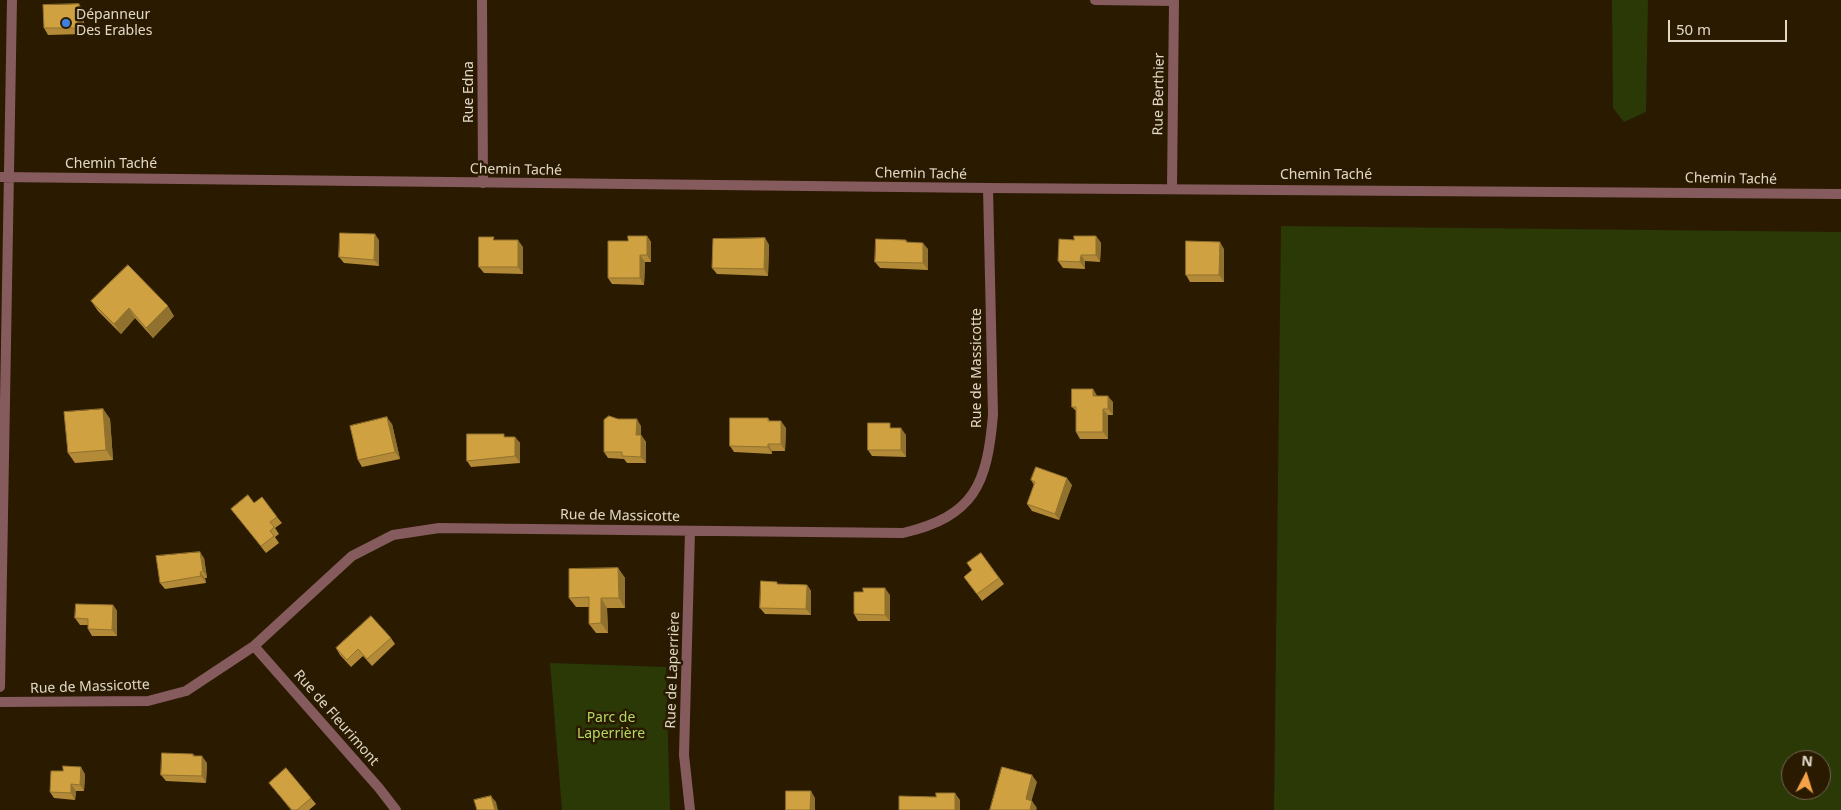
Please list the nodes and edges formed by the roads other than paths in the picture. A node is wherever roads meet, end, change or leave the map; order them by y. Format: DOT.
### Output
graph roads {
  1 [pos="12,0"];
  2 [pos="482,0"];
  3 [pos="1095,0"];
  4 [pos="1174,0"];
  5 [pos="5,177"];
  6 [pos="483,183"];
  7 [pos="988,188"];
  8 [pos="1172,188"];
  9 [pos="1841,194"];
  10 [pos="690,531"];
  11 [pos="254,646"];
  12 [pos="0,687"];
  13 [pos="0,702"];
  14 [pos="396,810"];
  15 [pos="690,810"];
  1 -- 5 [label="street"];
  2 -- 6 [label="street, Rue Edna"];
  3 -- 4 [label="street"];
  4 -- 8 [label="street, Rue Berthier"];
  5 -- 6 [label="street, Chemin Taché"];
  5 -- 12 [label="street"];
  6 -- 7 [label="street, Chemin Taché"];
  7 -- 8 [label="street, Chemin Taché"];
  7 -- 10 [label="street, Rue de Massicotte"];
  8 -- 9 [label="street, Chemin Taché"];
  10 -- 11 [label="street, Rue de Massicotte"];
  10 -- 15 [label="street, Rue de Laperrière"];
  11 -- 13 [label="street, Rue de Massicotte"];
  11 -- 14 [label="street, Rue de Fleurimont"];
}
